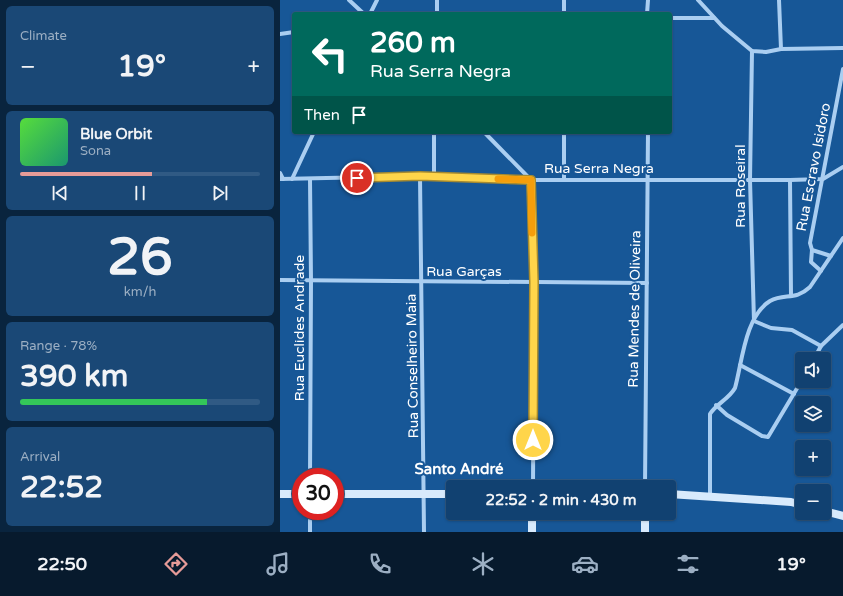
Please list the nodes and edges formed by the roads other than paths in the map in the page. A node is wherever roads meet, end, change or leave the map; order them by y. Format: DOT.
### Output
graph roads {
  1 [pos="349,0"];
  2 [pos="377,0"];
  3 [pos="437,0"];
  4 [pos="564,0"];
  5 [pos="648,0"];
  6 [pos="698,0"];
  7 [pos="779,0"];
  8 [pos="362,12"];
  9 [pos="371,12"];
  10 [pos="437,12"];
  11 [pos="564,12"];
  12 [pos="647,12"];
  13 [pos="672,18"];
  14 [pos="714,18"];
  15 [pos="292,32"];
  16 [pos="280,34"];
  17 [pos="843,48"];
  18 [pos="781,49"];
  19 [pos="752,51"];
  20 [pos="843,69"];
  21 [pos="313,134"];
  22 [pos="434,134"];
  23 [pos="486,134"];
  24 [pos="564,134"];
  25 [pos="648,134"];
  26 [pos="843,167"];
  27 [pos="280,173"];
  28 [pos="420,176"];
  29 [pos="434,177"];
  30 [pos="281,179"];
  31 [pos="292,179"];
  32 [pos="310,179"];
  33 [pos="648,179"];
  34 [pos="823,179"];
  35 [pos="531,180"];
  36 [pos="564,180"];
  37 [pos="750,180"];
  38 [pos="790,180"];
  39 [pos="843,238"];
  40 [pos="812,250"];
  41 [pos="831,256"];
  42 [pos="821,271"];
  43 [pos="280,280"];
  44 [pos="311,281"];
  45 [pos="422,282"];
  46 [pos="534,282"];
  47 [pos="647,283"];
  48 [pos="791,296"];
  49 [pos="754,321"];
  50 [pos="843,325"];
  51 [pos="821,346"];
  52 [pos="818,352"];
  53 [pos="740,365"];
  54 [pos="797,388"];
  55 [pos="794,394"];
  56 [pos="716,405"];
  57 [pos="310,468"];
  58 [pos="533,480"];
  59 [pos="645,480"];
  60 [pos="280,494"];
  61 [pos="292,494"];
  62 [pos="344,494"];
  63 [pos="425,494"];
  64 [pos="446,494"];
  65 [pos="676,494"];
  66 [pos="710,496"];
  67 [pos="795,503"];
  68 [pos="831,513"];
  69 [pos="843,516"];
  70 [pos="310,520"];
  71 [pos="532,520"];
  72 [pos="645,520"];
  73 [pos="310,532"];
  74 [pos="424,532"];
  75 [pos="532,532"];
  76 [pos="645,532"];
  1 -- 8 [label="street"];
  2 -- 9 [label="street"];
  3 -- 10 [label="street"];
  4 -- 11 [label="street"];
  5 -- 12 [label="street"];
  6 -- 14 [label="street"];
  7 -- 18 [label="street"];
  13 -- 14 [label="street"];
  14 -- 19 [label="street"];
  15 -- 16 [label="street"];
  17 -- 18 [label="street"];
  18 -- 19 [label="street"];
  19 -- 37 [label="street, Rua Roseiral"];
  20 -- 34 [label="street, Rua Escravo Isidoro"];
  21 -- 31 [label="street"];
  22 -- 29 [label="street"];
  23 -- 35 [label="street"];
  24 -- 36 [label="street"];
  25 -- 33 [label="street, Rua Mendes de Oliveira"];
  26 -- 34 [label="street, Rua Serra Negra"];
  27 -- 30 [label="street"];
  28 -- 29 [label="street, Rua Serra Negra"];
  28 -- 32 [label="street, Rua Serra Negra"];
  28 -- 45 [label="street, Rua Conselheiro Maia"];
  29 -- 35 [label="street, Rua Serra Negra"];
  30 -- 31 [label="street, Rua Serra Negra"];
  31 -- 32 [label="street, Rua Serra Negra"];
  32 -- 44 [label="street, Rua Euclides Andrade"];
  33 -- 36 [label="street, Rua Serra Negra"];
  33 -- 37 [label="street, Rua Serra Negra"];
  33 -- 47 [label="street, Rua Mendes de Oliveira"];
  34 -- 38 [label="street, Rua Serra Negra"];
  34 -- 40 [label="street, Rua Escravo Isidoro"];
  35 -- 36 [label="street, Rua Serra Negra"];
  35 -- 46 [label="street"];
  37 -- 38 [label="street, Rua Serra Negra"];
  37 -- 49 [label="street, Rua Roseiral"];
  38 -- 48 [label="street"];
  39 -- 41 [label="street"];
  40 -- 41 [label="street, Rua Escravo Isidoro"];
  40 -- 42 [label="street"];
  41 -- 42 [label="street"];
  42 -- 48 [label="street"];
  43 -- 44 [label="street, Rua Garças"];
  44 -- 45 [label="street, Rua Garças"];
  44 -- 57 [label="street, Rua Euclides Andrade"];
  45 -- 46 [label="street, Rua Garças"];
  45 -- 63 [label="street, Rua Conselheiro Maia"];
  46 -- 47 [label="street, Rua Garças"];
  46 -- 58 [label="street"];
  47 -- 59 [label="street, Rua Mendes de Oliveira"];
  48 -- 49 [label="street"];
  49 -- 51 [label="street"];
  49 -- 53 [label="street"];
  50 -- 51 [label="street"];
  51 -- 52 [label="street"];
  53 -- 55 [label="street"];
  53 -- 56 [label="street"];
  54 -- 55 [label="street"];
  55 -- 56 [label="street"];
  56 -- 66 [label="street"];
  60 -- 61 [label="street"];
  62 -- 63 [label="street"];
  63 -- 64 [label="street"];
  63 -- 74 [label="street, Rua Conselheiro Maia"];
  65 -- 66 [label="street"];
  66 -- 67 [label="street"];
  68 -- 69 [label="street"];
  70 -- 73 [label="street"];
  71 -- 75 [label="street"];
  72 -- 76 [label="street"];
}
